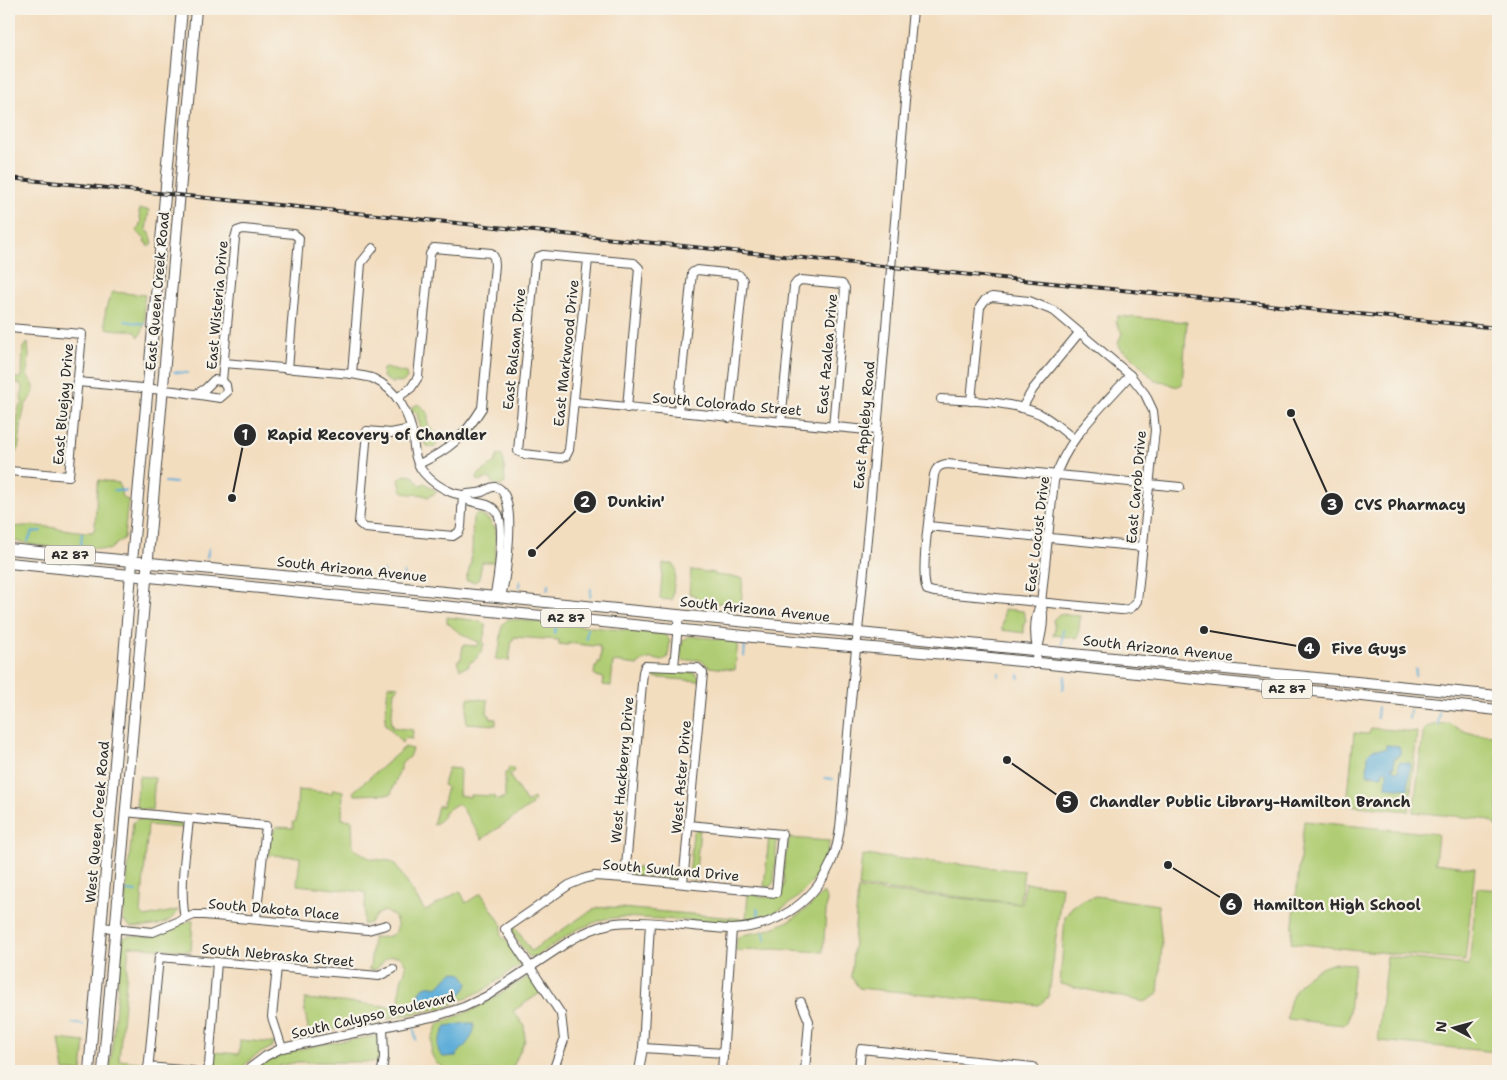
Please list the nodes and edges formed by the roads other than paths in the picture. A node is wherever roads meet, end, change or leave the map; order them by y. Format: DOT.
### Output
graph roads {
  1 [pos="182,9"];
  2 [pos="196,9"];
  3 [pos="913,9"];
  4 [pos="179,44"];
  5 [pos="193,46"];
  6 [pos="373,248"];
  7 [pos="588,259"];
  8 [pos="9,328"];
  9 [pos="1079,333"];
  10 [pos="224,363"];
  11 [pos="288,368"];
  12 [pos="352,374"];
  13 [pos="1130,375"];
  14 [pos="222,381"];
  15 [pos="78,382"];
  16 [pos="148,389"];
  17 [pos="162,390"];
  18 [pos="196,394"];
  19 [pos="397,398"];
  20 [pos="941,398"];
  21 [pos="971,401"];
  22 [pos="575,402"];
  23 [pos="627,408"];
  24 [pos="1022,408"];
  25 [pos="678,412"];
  26 [pos="730,418"];
  27 [pos="781,422"];
  28 [pos="833,427"];
  29 [pos="876,429"];
  30 [pos="412,430"];
  31 [pos="1074,440"];
  32 [pos="569,450"];
  33 [pos="419,464"];
  34 [pos="9,471"];
  35 [pos="1056,474"];
  36 [pos="1148,484"];
  37 [pos="1180,487"];
  38 [pos="484,491"];
  39 [pos="463,496"];
  40 [pos="475,497"];
  41 [pos="483,503"];
  42 [pos="928,526"];
  43 [pos="1048,538"];
  44 [pos="1143,548"];
  45 [pos="9,549"];
  46 [pos="132,561"];
  47 [pos="148,562"];
  48 [pos="9,563"];
  49 [pos="130,575"];
  50 [pos="147,576"];
  51 [pos="319,580"];
  52 [pos="317,593"];
  53 [pos="497,597"];
  54 [pos="1041,602"];
  55 [pos="679,615"];
  56 [pos="677,629"];
  57 [pos="858,633"];
  58 [pos="857,647"];
  59 [pos="1037,650"];
  60 [pos="1035,664"];
  61 [pos="674,666"];
  62 [pos="1498,696"];
  63 [pos="1498,710"];
  64 [pos="125,812"];
  65 [pos="189,819"];
  66 [pos="689,825"];
  67 [pos="838,842"];
  68 [pos="625,878"];
  69 [pos="684,883"];
  70 [pos="184,919"];
  71 [pos="256,919"];
  72 [pos="650,923"];
  73 [pos="386,925"];
  74 [pos="101,927"];
  75 [pos="115,929"];
  76 [pos="732,929"];
  77 [pos="217,962"];
  78 [pos="277,967"];
  79 [pos="531,967"];
  80 [pos="393,969"];
  81 [pos="802,1002"];
  82 [pos="383,1027"];
  83 [pos="282,1048"];
  84 [pos="643,1048"];
  85 [pos="724,1053"];
  86 [pos="148,1069"];
  87 [pos="1032,1069"];
  88 [pos="89,1071"];
  89 [pos="103,1071"];
  90 [pos="193,1071"];
  91 [pos="207,1071"];
  92 [pos="246,1071"];
  93 [pos="382,1071"];
  94 [pos="553,1071"];
  95 [pos="639,1071"];
  96 [pos="722,1071"];
  97 [pos="804,1071"];
  98 [pos="859,1071"];
  1 -- 4 [label="main road, East Queen Creek Road"];
  2 -- 5 [label="main road, East Queen Creek Road"];
  3 -- 29 [label="street, East Appleby Road"];
  4 -- 5 [label="main road"];
  4 -- 16 [label="main road, East Queen Creek Road"];
  5 -- 17 [label="main road, East Queen Creek Road"];
  6 -- 12 [label="street"];
  7 -- 22 [label="street, East Markwood Drive"];
  7 -- 23 [label="street"];
  7 -- 32 [label="street, East Balsam Drive"];
  8 -- 15 [label="street, East Bluejay Drive"];
  9 -- 13 [label="street, East Carob Drive"];
  9 -- 21 [label="street, East Carob Drive"];
  9 -- 24 [label="street"];
  10 -- 11 [label="street"];
  10 -- 11 [label="street, East Wisteria Drive"];
  10 -- 14 [label="street, East Wisteria Drive"];
  11 -- 12 [label="street"];
  12 -- 19 [label="street"];
  13 -- 31 [label="street, East Locust Drive"];
  13 -- 36 [label="street, East Carob Drive"];
  14 -- 18 [label="street"];
  14 -- 18 [label="street, East Wisteria Drive"];
  15 -- 16 [label="street"];
  15 -- 34 [label="street, East Bluejay Drive"];
  16 -- 17 [label="street"];
  16 -- 46 [label="main road, East Queen Creek Road"];
  17 -- 18 [label="street"];
  17 -- 47 [label="main road, East Queen Creek Road"];
  19 -- 30 [label="street"];
  19 -- 33 [label="street"];
  20 -- 21 [label="street"];
  21 -- 24 [label="street"];
  22 -- 23 [label="street, South Colorado Street"];
  22 -- 32 [label="street, East Markwood Drive"];
  23 -- 25 [label="street, South Colorado Street"];
  24 -- 31 [label="street"];
  25 -- 26 [label="street, South Colorado Street"];
  25 -- 26 [label="street"];
  26 -- 27 [label="street, South Colorado Street"];
  27 -- 28 [label="street, South Colorado Street"];
  27 -- 28 [label="street, East Azalea Drive"];
  28 -- 29 [label="street, South Colorado Street"];
  29 -- 57 [label="street, East Appleby Road"];
  30 -- 33 [label="street"];
  30 -- 39 [label="street"];
  31 -- 35 [label="street, East Locust Drive"];
  33 -- 39 [label="street"];
  35 -- 36 [label="street"];
  35 -- 42 [label="street"];
  35 -- 43 [label="street, East Locust Drive"];
  36 -- 37 [label="street"];
  36 -- 44 [label="street, East Carob Drive"];
  38 -- 40 [label="street"];
  38 -- 41 [label="street"];
  38 -- 53 [label="street"];
  39 -- 40 [label="street"];
  40 -- 41 [label="street"];
  41 -- 53 [label="street"];
  42 -- 43 [label="street"];
  42 -- 54 [label="street"];
  43 -- 44 [label="street"];
  43 -- 54 [label="street, East Locust Drive"];
  44 -- 54 [label="street, East Carob Drive"];
  45 -- 46 [label="main road, South Arizona Avenue / AZ 87"];
  46 -- 47 [label="main road, South Arizona Avenue / AZ 87"];
  46 -- 49 [label="main road, East Queen Creek Road"];
  47 -- 50 [label="main road, East Queen Creek Road"];
  47 -- 51 [label="main road, South Arizona Avenue / AZ 87"];
  48 -- 49 [label="main road, South Arizona Avenue / AZ 87"];
  49 -- 50 [label="main road, South Arizona Avenue / AZ 87"];
  49 -- 74 [label="main road, West Queen Creek Road"];
  50 -- 52 [label="main road, South Arizona Avenue / AZ 87"];
  50 -- 64 [label="main road, West Queen Creek Road"];
  51 -- 52 [label="main road"];
  51 -- 53 [label="main road, South Arizona Avenue / AZ 87"];
  52 -- 56 [label="main road, South Arizona Avenue / AZ 87"];
  53 -- 55 [label="main road, South Arizona Avenue / AZ 87"];
  54 -- 59 [label="street, East Locust Drive"];
  55 -- 56 [label="street"];
  55 -- 57 [label="main road, South Arizona Avenue / AZ 87"];
  56 -- 58 [label="main road, South Arizona Avenue / AZ 87"];
  56 -- 61 [label="street"];
  57 -- 58 [label="street, East Appleby Road"];
  57 -- 59 [label="main road, South Arizona Avenue / AZ 87"];
  58 -- 60 [label="main road, South Arizona Avenue / AZ 87"];
  58 -- 67 [label="street, East Appleby Road"];
  59 -- 60 [label="street, East Locust Drive"];
  59 -- 62 [label="main road, South Arizona Avenue / AZ 87"];
  60 -- 63 [label="main road, South Arizona Avenue / AZ 87"];
  61 -- 66 [label="street, West Aster Drive"];
  61 -- 68 [label="street, West Hackberry Drive"];
  64 -- 65 [label="street"];
  64 -- 75 [label="main road, West Queen Creek Road"];
  65 -- 70 [label="street"];
  65 -- 71 [label="street"];
  66 -- 69 [label="street, West Aster Drive"];
  66 -- 69 [label="street, South Sunland Drive"];
  67 -- 76 [label="street, South Calypso Boulevard"];
  68 -- 69 [label="street, South Sunland Drive"];
  68 -- 79 [label="street, South Sunland Drive"];
  70 -- 71 [label="street, South Dakota Place"];
  70 -- 75 [label="street, South Dakota Place"];
  71 -- 73 [label="street, South Dakota Place"];
  72 -- 76 [label="street, South Calypso Boulevard"];
  72 -- 79 [label="street, South Calypso Boulevard"];
  72 -- 84 [label="street"];
  74 -- 75 [label="street, South Dakota Place"];
  74 -- 88 [label="main road, West Queen Creek Road"];
  75 -- 89 [label="main road, West Queen Creek Road"];
  76 -- 85 [label="street"];
  77 -- 78 [label="street, South Nebraska Street"];
  77 -- 86 [label="street, South Nebraska Street"];
  77 -- 91 [label="street"];
  78 -- 80 [label="street, South Nebraska Street"];
  78 -- 83 [label="street"];
  79 -- 82 [label="street, South Calypso Boulevard"];
  79 -- 94 [label="street"];
  81 -- 97 [label="street"];
  82 -- 83 [label="street, South Calypso Boulevard"];
  82 -- 93 [label="street"];
  83 -- 92 [label="street, South Calypso Boulevard"];
  84 -- 85 [label="street"];
  84 -- 95 [label="street"];
  85 -- 96 [label="street"];
  86 -- 90 [label="street"];
  87 -- 98 [label="street"];
}
